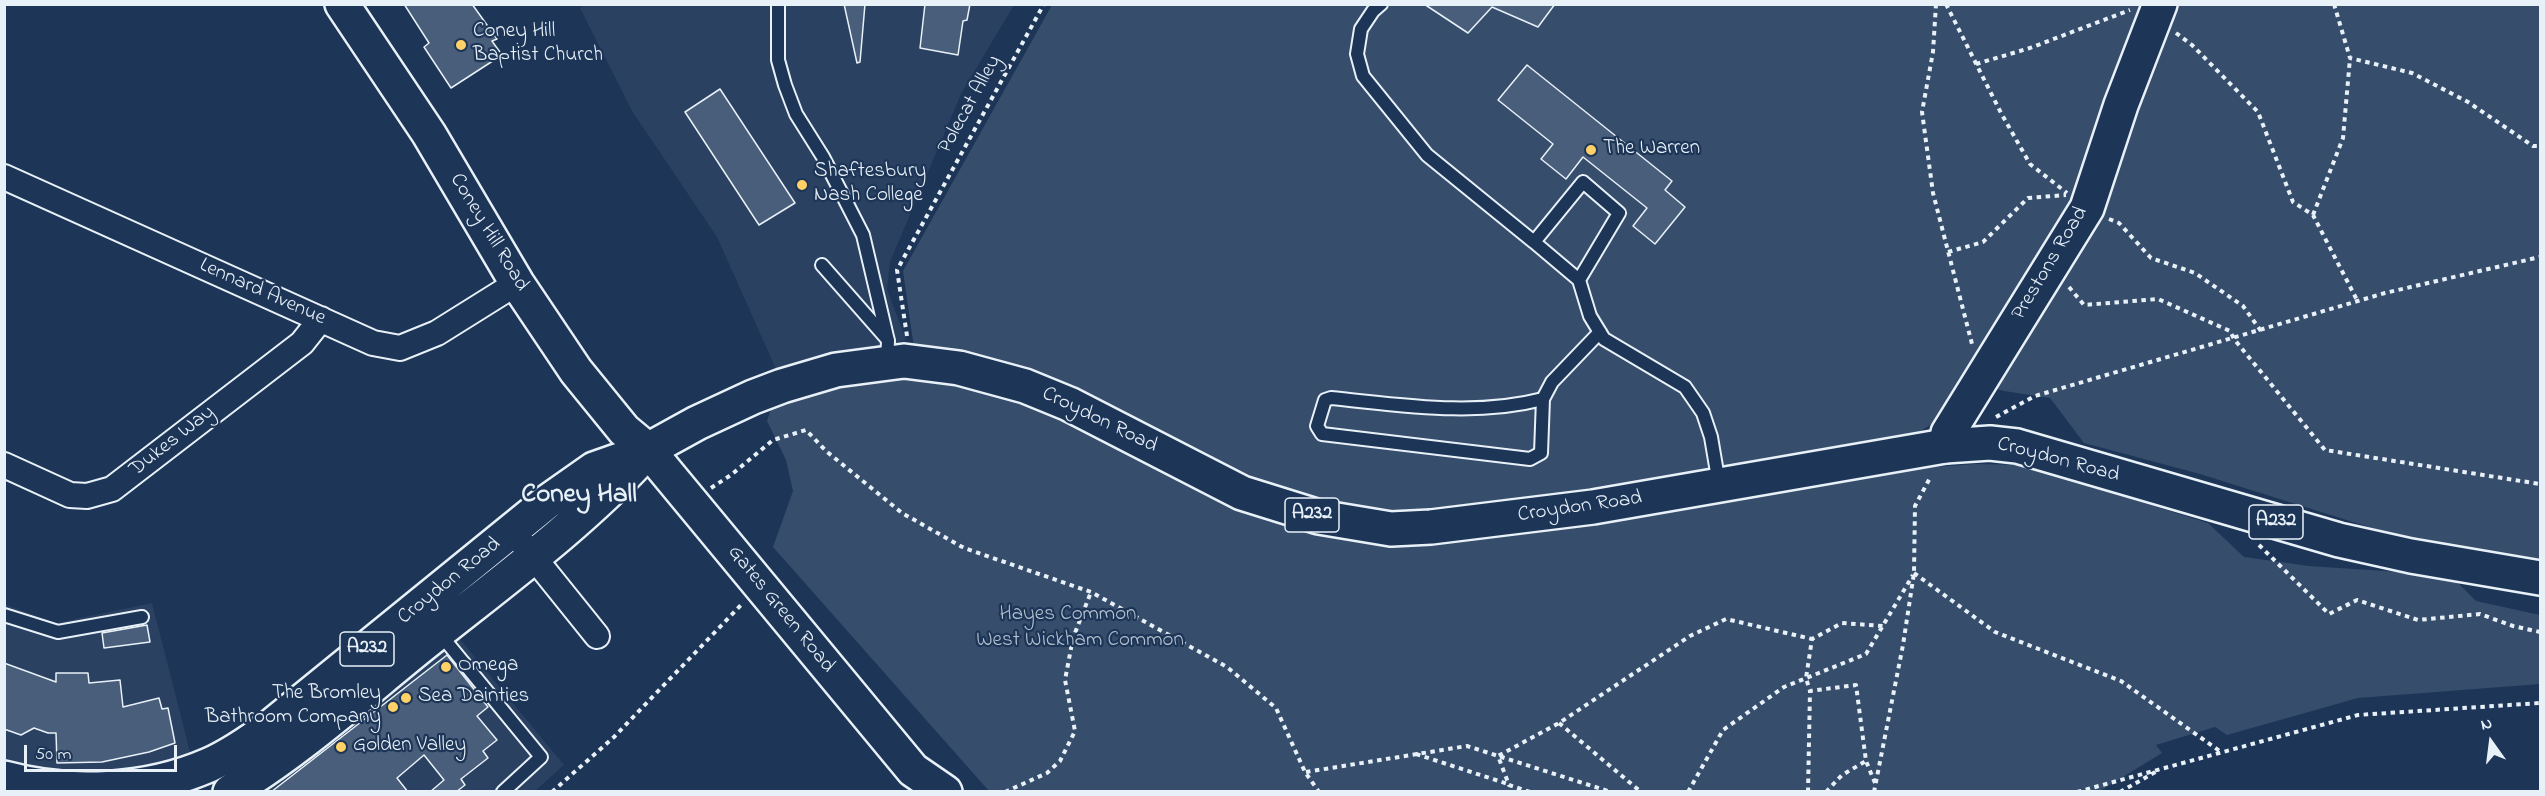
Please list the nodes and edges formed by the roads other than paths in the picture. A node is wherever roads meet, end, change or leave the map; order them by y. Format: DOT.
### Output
graph roads {
  1 [pos="342,4"];
  2 [pos="777,4"];
  3 [pos="1381,4"];
  4 [pos="2158,11"];
  5 [pos="4,177"];
  6 [pos="1534,242"];
  7 [pos="822,266"];
  8 [pos="1579,280"];
  9 [pos="517,283"];
  10 [pos="321,320"];
  11 [pos="1600,332"];
  12 [pos="888,352"];
  13 [pos="1544,399"];
  14 [pos="1945,446"];
  15 [pos="648,450"];
  16 [pos="4,465"];
  17 [pos="1719,486"];
  18 [pos="512,531"];
  19 [pos="533,555"];
  20 [pos="2541,578"];
  21 [pos="4,615"];
  22 [pos="142,616"];
  23 [pos="439,632"];
  24 [pos="597,636"];
  25 [pos="4,778"];
  26 [pos="917,781"];
  27 [pos="62,790"];
  28 [pos="230,792"];
  29 [pos="503,792"];
  30 [pos="945,792"];
  1 -- 9 [label="main road, Coney Hill Road"];
  2 -- 12 [label="lane"];
  3 -- 6 [label="lane"];
  4 -- 14 [label="main road, Prestons Road"];
  5 -- 10 [label="street, Lennard Avenue"];
  6 -- 8 [label="lane"];
  6 -- 8 [label="lane"];
  7 -- 12 [label="lane"];
  8 -- 11 [label="lane"];
  9 -- 10 [label="street, Lennard Avenue"];
  9 -- 15 [label="main road, Coney Hill Road"];
  10 -- 16 [label="street, Dukes Way"];
  11 -- 13 [label="lane"];
  11 -- 17 [label="lane"];
  12 -- 15 [label="main road, Croydon Road / A232"];
  12 -- 17 [label="main road, Croydon Road / A232"];
  13 -- 13 [label="lane"];
  14 -- 17 [label="main road, Croydon Road / A232"];
  14 -- 20 [label="main road, Croydon Road / A232"];
  15 -- 18 [label="main road, Croydon Road / A232"];
  15 -- 19 [label="main road, Croydon Road / A232"];
  15 -- 26 [label="main road, Gates Green Road"];
  18 -- 19 [label="street, Croydon Road"];
  18 -- 27 [label="main road, Croydon Road / A232"];
  19 -- 23 [label="main road, Croydon Road / A232"];
  19 -- 24 [label="street"];
  21 -- 22 [label="lane"];
  23 -- 28 [label="main road, Croydon Road / A232"];
  23 -- 29 [label="lane"];
  25 -- 27 [label="main road, Croydon Road / A232"];
  26 -- 30 [label="main road, Gates Green Road"];
}
